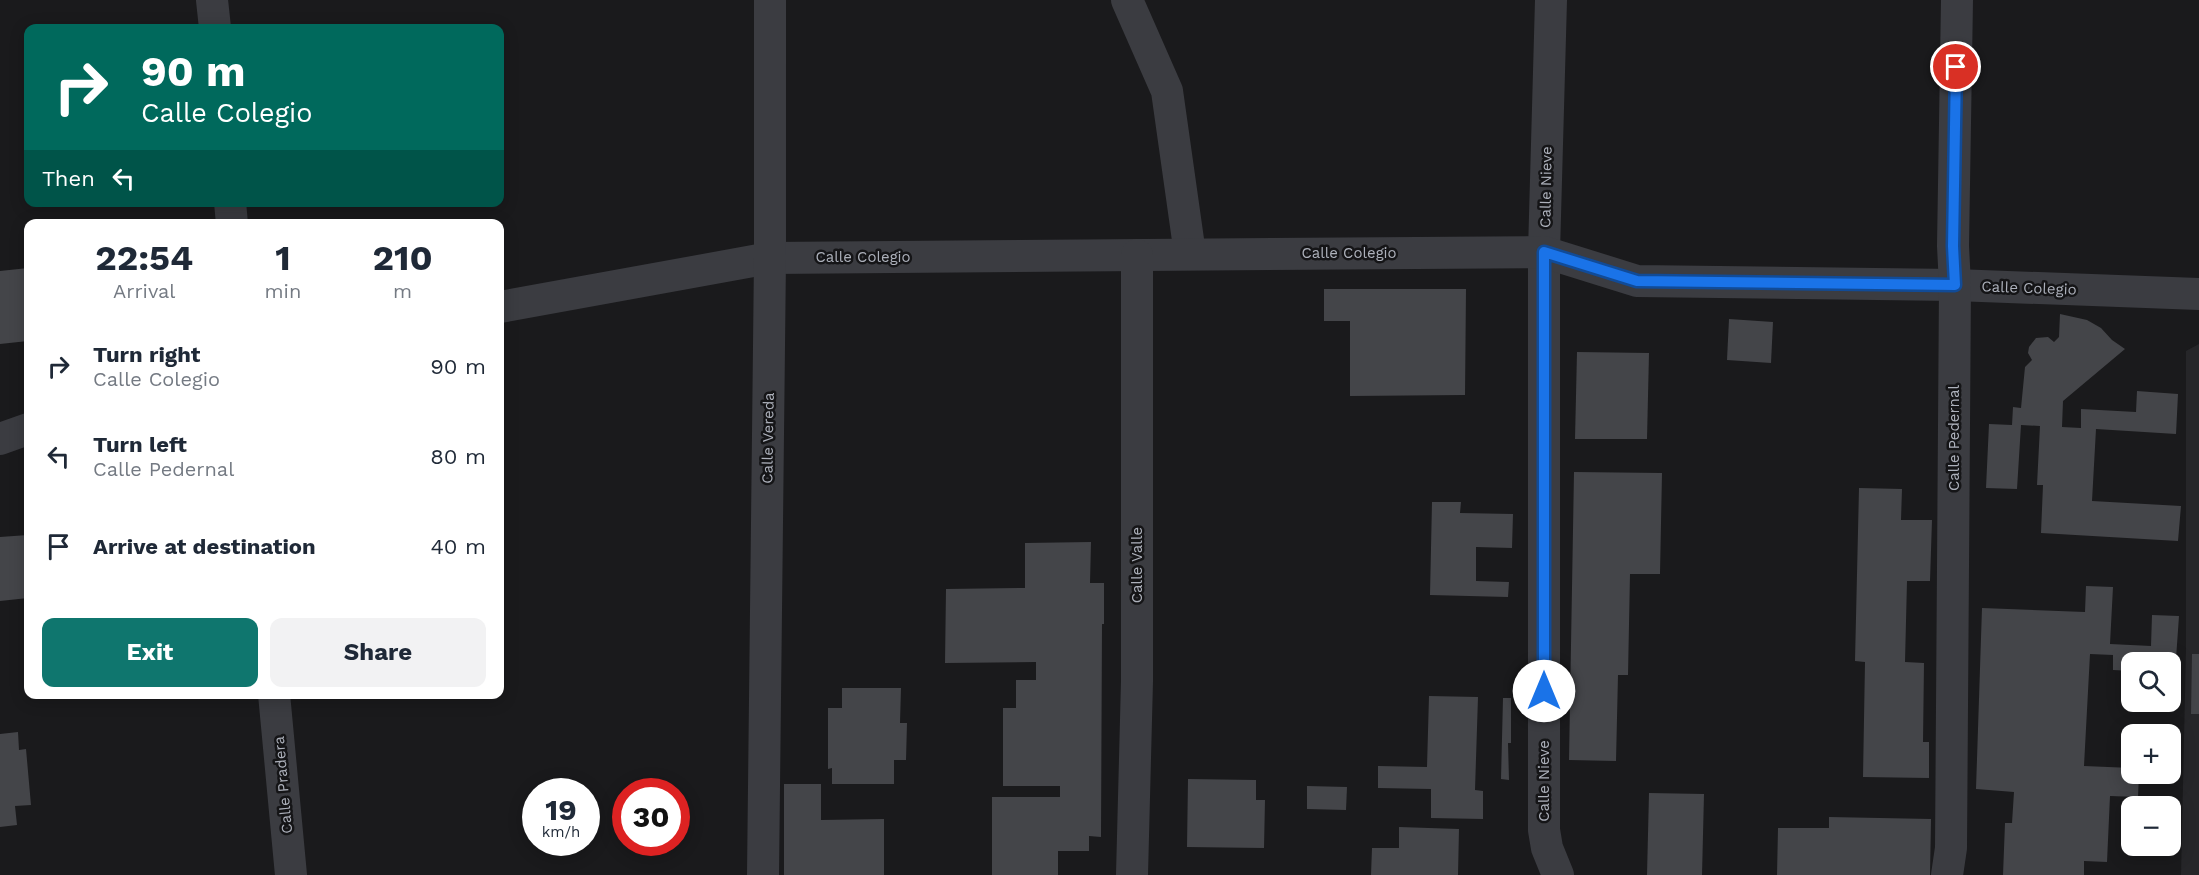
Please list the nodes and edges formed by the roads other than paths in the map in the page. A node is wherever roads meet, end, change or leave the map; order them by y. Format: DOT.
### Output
graph roads {
  1 [pos="212,0"];
  2 [pos="770,0"];
  3 [pos="1127,0"];
  4 [pos="1551,0"];
  5 [pos="1957,0"];
  6 [pos="215,24"];
  7 [pos="1544,252"];
  8 [pos="1137,255"];
  9 [pos="1190,255"];
  10 [pos="770,258"];
  11 [pos="1955,285"];
  12 [pos="2199,294"];
  13 [pos="504,306"];
  14 [pos="24,430"];
  15 [pos="0,439"];
  16 [pos="274,699"];
  17 [pos="291,875"];
  18 [pos="763,875"];
  19 [pos="1132,875"];
  20 [pos="1558,875"];
  21 [pos="1947,875"];
  1 -- 6 [label="street"];
  2 -- 10 [label="street, Calle Vereda"];
  3 -- 9 [label="street"];
  4 -- 7 [label="street, Calle Nieve"];
  5 -- 11 [label="street, Calle Pedernal"];
  7 -- 9 [label="street, Calle Colegio"];
  7 -- 11 [label="street, Calle Colegio"];
  7 -- 20 [label="street, Calle Nieve"];
  8 -- 9 [label="street, Calle Colegio"];
  8 -- 10 [label="street, Calle Colegio"];
  8 -- 19 [label="street, Calle Valle"];
  10 -- 13 [label="street, Calle Colegio"];
  10 -- 18 [label="street, Calle Vereda"];
  11 -- 12 [label="street, Calle Colegio"];
  11 -- 21 [label="street, Calle Pedernal"];
  14 -- 15 [label="street"];
  16 -- 17 [label="street, Calle Pradera"];
}
